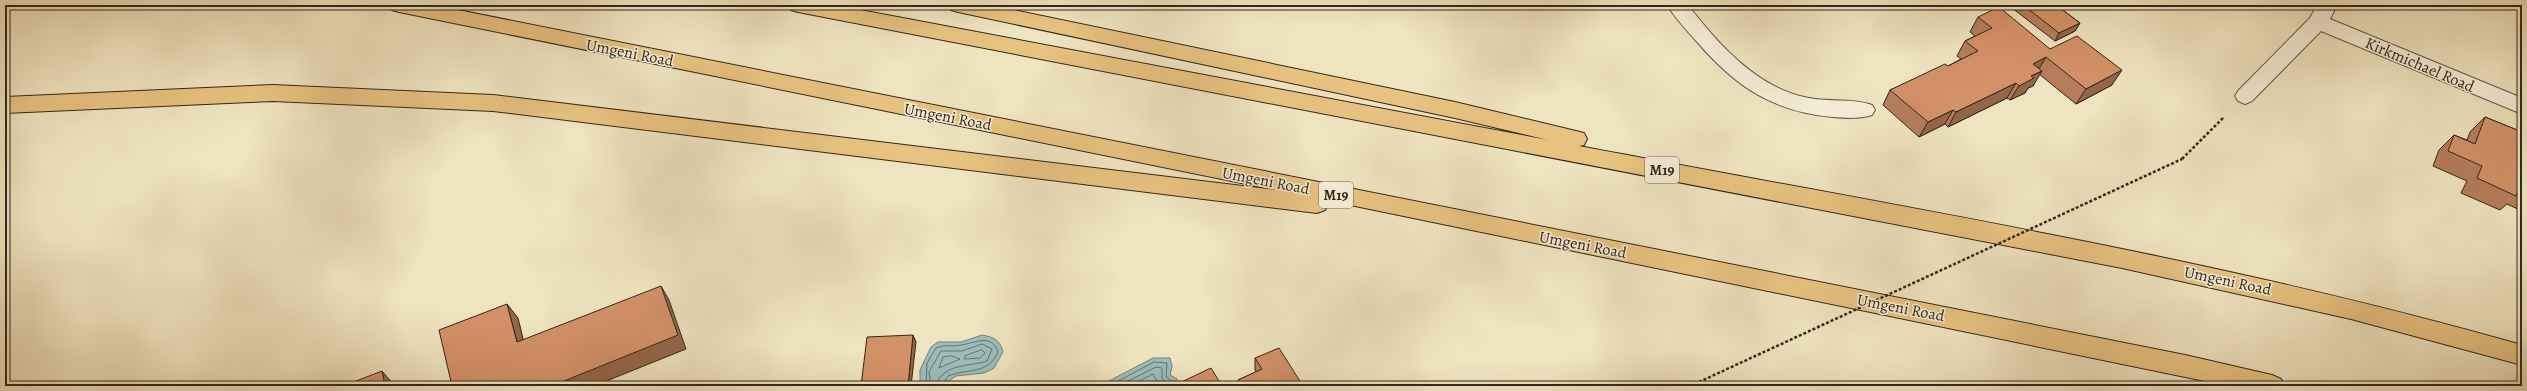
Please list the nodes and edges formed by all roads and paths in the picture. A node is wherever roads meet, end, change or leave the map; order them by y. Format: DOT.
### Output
graph roads {
  1 [pos="399,5"];
  2 [pos="798,5"];
  3 [pos="958,5"];
  4 [pos="1677,5"];
  5 [pos="2323,13"];
  6 [pos="2245,96"];
  7 [pos="5,105"];
  8 [pos="2522,106"];
  9 [pos="1865,110"];
  10 [pos="1885,213"];
  11 [pos="1496,227"];
  12 [pos="2522,355"];
  13 [pos="1691,386"];
  14 [pos="2272,386"];
  1 -- 11 [label="highway, Umgeni Road / M19"];
  2 -- 10 [label="highway, Umgeni Road / M19"];
  3 -- 10 [label="highway"];
  4 -- 9 [label="street"];
  5 -- 6 [label="street"];
  5 -- 8 [label="street, Kirkmichael Road"];
  6 -- 13 [label="path, bridge"];
  7 -- 11 [label="highway"];
  10 -- 12 [label="highway, Umgeni Road / M19"];
  11 -- 14 [label="highway, Umgeni Road / M19"];
}
